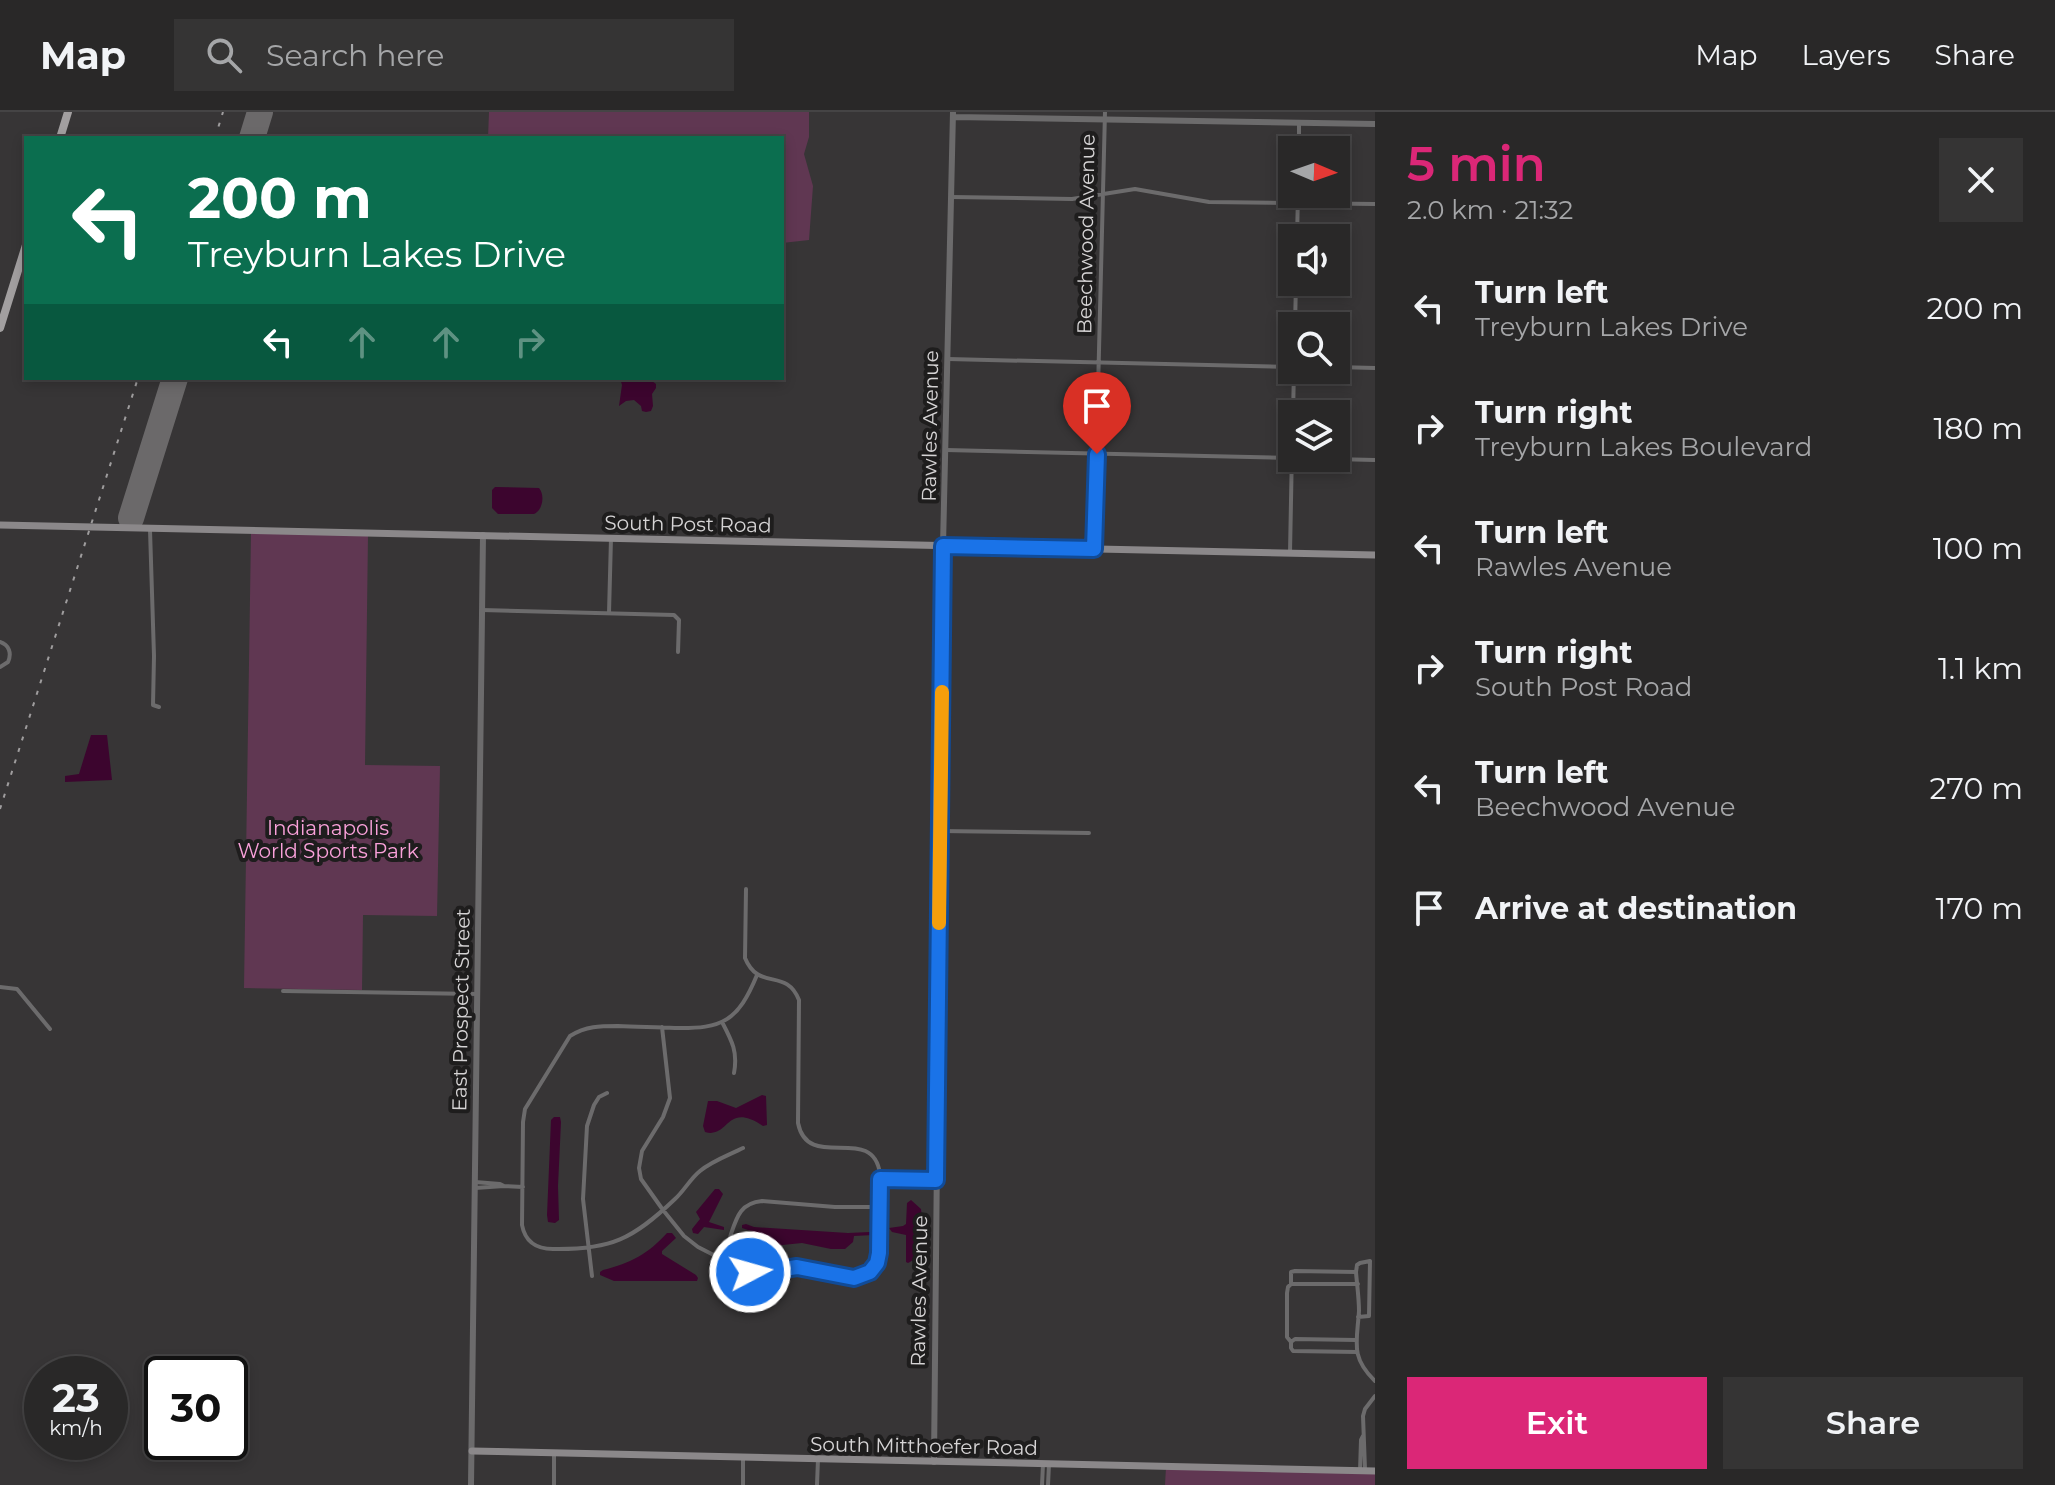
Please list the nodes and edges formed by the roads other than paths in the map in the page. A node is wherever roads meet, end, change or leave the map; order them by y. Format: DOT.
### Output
graph roads {
  1 [pos="68,112"];
  2 [pos="953,114"];
  3 [pos="1105,116"];
  4 [pos="1299,122"];
  5 [pos="1375,124"];
  6 [pos="61,136"];
  7 [pos="1299,136"];
  8 [pos="1103,194"];
  9 [pos="951,197"];
  10 [pos="1278,203"];
  11 [pos="1350,204"];
  12 [pos="1375,204"];
  13 [pos="24,251"];
  14 [pos="0,328"];
  15 [pos="948,359"];
  16 [pos="1099,362"];
  17 [pos="1350,367"];
  18 [pos="1278,368"];
  19 [pos="1375,368"];
  20 [pos="946,450"];
  21 [pos="1097,454"];
  22 [pos="1278,459"];
  23 [pos="1350,460"];
  24 [pos="1375,460"];
  25 [pos="1292,472"];
  26 [pos="0,525"];
  27 [pos="150,528"];
  28 [pos="483,535"];
  29 [pos="611,538"];
  30 [pos="943,546"];
  31 [pos="1094,549"];
  32 [pos="1290,553"];
  33 [pos="1375,555"];
  34 [pos="482,610"];
  35 [pos="609,613"];
  36 [pos="0,642"];
  37 [pos="678,652"];
  38 [pos="0,667"];
  39 [pos="156,706"];
  40 [pos="940,831"];
  41 [pos="1089,833"];
  42 [pos="746,889"];
  43 [pos="757,975"];
  44 [pos="0,987"];
  45 [pos="283,991"];
  46 [pos="477,994"];
  47 [pos="722,1022"];
  48 [pos="662,1027"];
  49 [pos="50,1029"];
  50 [pos="734,1073"];
  51 [pos="607,1093"];
  52 [pos="743,1148"];
  53 [pos="880,1179"];
  54 [pos="936,1180"];
  55 [pos="475,1185"];
  56 [pos="523,1187"];
  57 [pos="880,1207"];
  58 [pos="663,1210"];
  59 [pos="588,1249"];
  60 [pos="720,1259"];
  61 [pos="1356,1272"];
  62 [pos="592,1276"];
  63 [pos="1291,1284"];
  64 [pos="1358,1284"];
  65 [pos="1358,1317"];
  66 [pos="1356,1340"];
  67 [pos="1291,1342"];
  68 [pos="1357,1352"];
  69 [pos="1375,1381"];
  70 [pos="1375,1396"];
  71 [pos="472,1451"];
  72 [pos="554,1453"];
  73 [pos="743,1458"];
  74 [pos="818,1459"];
  75 [pos="934,1462"];
  76 [pos="1046,1464"];
  77 [pos="1362,1471"];
  78 [pos="1375,1471"];
  79 [pos="471,1485"];
  80 [pos="554,1485"];
  81 [pos="743,1485"];
  82 [pos="817,1485"];
  83 [pos="1045,1485"];
  1 -- 6 [label="main road"];
  2 -- 3 [label="street"];
  2 -- 9 [label="street, Rawles Avenue"];
  3 -- 4 [label="street"];
  3 -- 8 [label="street, Beechwood Avenue"];
  4 -- 5 [label="street"];
  4 -- 7 [label="street"];
  8 -- 9 [label="street"];
  8 -- 10 [label="street"];
  8 -- 16 [label="street, Beechwood Avenue"];
  9 -- 15 [label="street, Rawles Avenue"];
  11 -- 12 [label="street"];
  13 -- 14 [label="main road"];
  15 -- 16 [label="street"];
  15 -- 20 [label="street, Rawles Avenue"];
  16 -- 18 [label="street"];
  16 -- 21 [label="street, Beechwood Avenue"];
  17 -- 19 [label="street"];
  20 -- 21 [label="street"];
  20 -- 30 [label="street, Rawles Avenue"];
  21 -- 22 [label="street"];
  21 -- 31 [label="street, Beechwood Avenue"];
  23 -- 24 [label="street"];
  25 -- 32 [label="street"];
  26 -- 27 [label="main road, South Post Road"];
  27 -- 28 [label="main road, South Post Road"];
  27 -- 39 [label="street"];
  28 -- 29 [label="main road, South Post Road"];
  28 -- 34 [label="street, East Prospect Street"];
  29 -- 30 [label="main road, South Post Road"];
  29 -- 35 [label="street"];
  30 -- 31 [label="main road, South Post Road"];
  30 -- 40 [label="street, Rawles Avenue"];
  31 -- 32 [label="main road, South Post Road"];
  32 -- 33 [label="main road, South Post Road"];
  34 -- 35 [label="street"];
  34 -- 46 [label="street, East Prospect Street"];
  35 -- 37 [label="street"];
  36 -- 38 [label="street"];
  40 -- 41 [label="street"];
  40 -- 54 [label="street, Rawles Avenue"];
  42 -- 43 [label="street"];
  43 -- 47 [label="street"];
  43 -- 53 [label="street"];
  44 -- 49 [label="street"];
  45 -- 46 [label="street"];
  46 -- 55 [label="street, East Prospect Street"];
  47 -- 48 [label="street"];
  47 -- 50 [label="street"];
  48 -- 56 [label="street"];
  48 -- 58 [label="street"];
  51 -- 59 [label="street"];
  52 -- 58 [label="street"];
  53 -- 54 [label="street"];
  53 -- 57 [label="street"];
  54 -- 75 [label="street, Rawles Avenue"];
  55 -- 56 [label="street"];
  55 -- 71 [label="street, East Prospect Street"];
  56 -- 59 [label="street"];
  57 -- 60 [label="street"];
  57 -- 60 [label="street"];
  58 -- 59 [label="street"];
  58 -- 60 [label="street"];
  59 -- 62 [label="street"];
  61 -- 63 [label="street"];
  61 -- 64 [label="street"];
  61 -- 65 [label="street"];
  63 -- 64 [label="street"];
  63 -- 67 [label="street"];
  64 -- 65 [label="street"];
  65 -- 66 [label="street"];
  66 -- 67 [label="street"];
  66 -- 68 [label="street"];
  67 -- 68 [label="street"];
  68 -- 69 [label="street"];
  70 -- 77 [label="street"];
  71 -- 72 [label="main road, South Mitthoefer Road"];
  71 -- 79 [label="street, East Prospect Street"];
  72 -- 73 [label="main road, South Mitthoefer Road"];
  72 -- 80 [label="street"];
  73 -- 74 [label="main road, South Mitthoefer Road"];
  73 -- 81 [label="street"];
  74 -- 75 [label="main road, South Mitthoefer Road"];
  74 -- 82 [label="street"];
  75 -- 76 [label="main road, South Mitthoefer Road"];
  76 -- 77 [label="main road, South Mitthoefer Road"];
  76 -- 83 [label="street"];
  77 -- 78 [label="main road, South Mitthoefer Road"];
}
